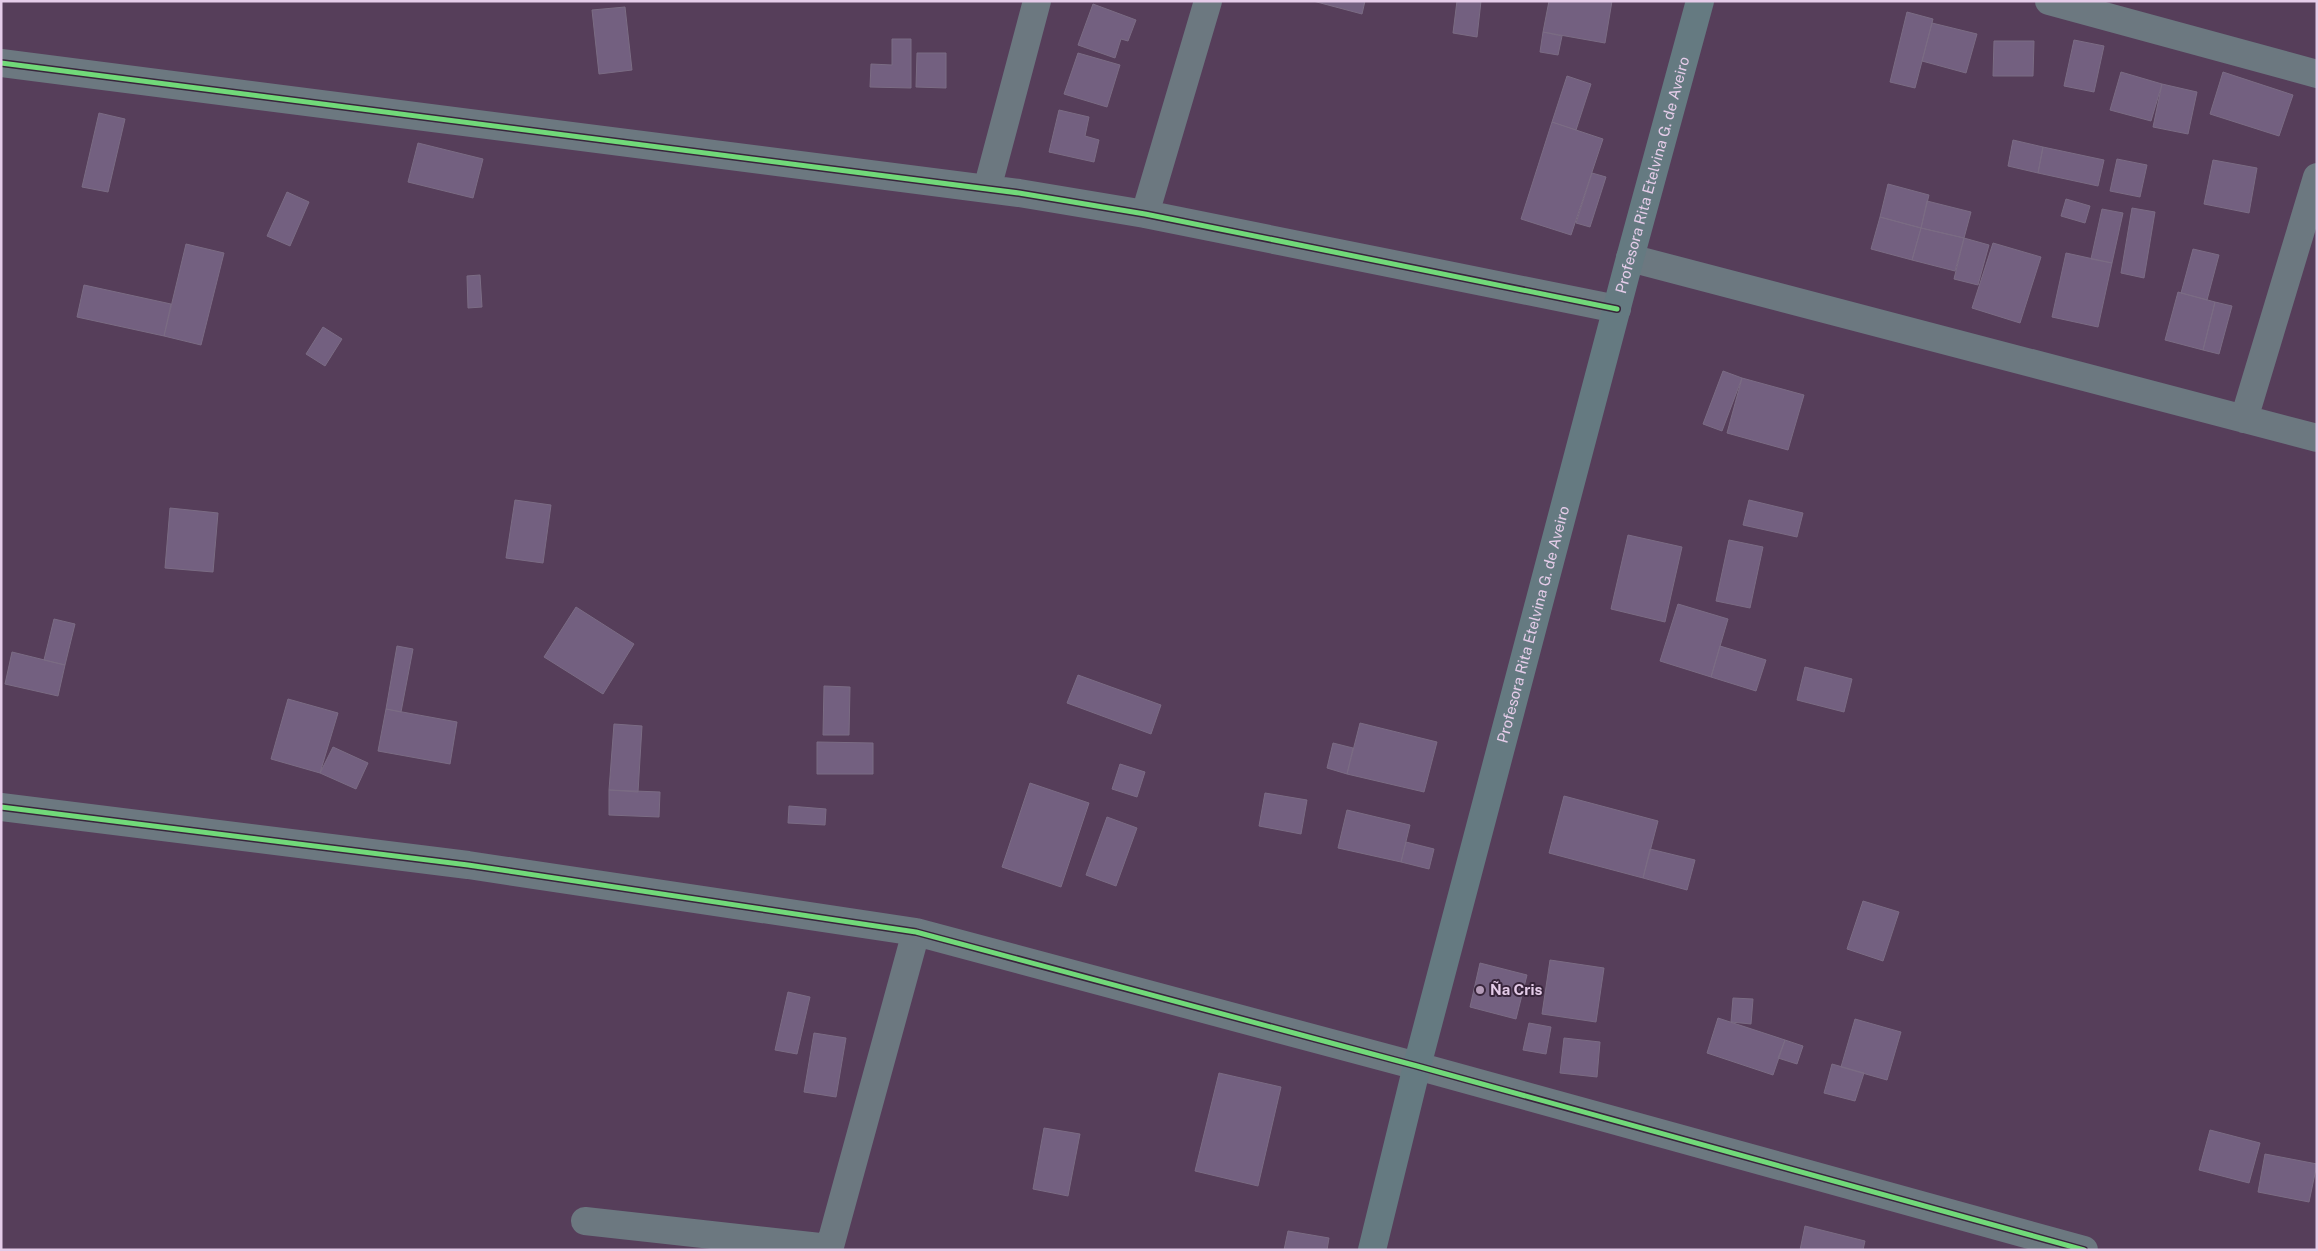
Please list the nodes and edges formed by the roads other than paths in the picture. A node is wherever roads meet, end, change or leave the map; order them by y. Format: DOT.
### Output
graph roads {
  1 [pos="1037,1"];
  2 [pos="1208,1"];
  3 [pos="1700,1"];
  4 [pos="2049,1"];
  5 [pos="1,63"];
  6 [pos="2317,74"];
  7 [pos="2317,177"];
  8 [pos="987,189"];
  9 [pos="1145,214"];
  10 [pos="1630,258"];
  11 [pos="1617,309"];
  12 [pos="2244,419"];
  13 [pos="2317,438"];
  14 [pos="1,807"];
  15 [pos="916,932"];
  16 [pos="1417,1066"];
  17 [pos="586,1221"];
  18 [pos="829,1249"];
  19 [pos="1372,1250"];
  20 [pos="2084,1250"];
  1 -- 8 [label="street"];
  2 -- 9 [label="street"];
  3 -- 10 [label="street, Profesora Rita Etelvina G. de Aveiro"];
  4 -- 6 [label="street"];
  5 -- 8 [label="street"];
  7 -- 12 [label="street"];
  8 -- 9 [label="street"];
  9 -- 11 [label="street"];
  10 -- 11 [label="street, Profesora Rita Etelvina G. de Aveiro"];
  10 -- 12 [label="street"];
  11 -- 16 [label="street, Profesora Rita Etelvina G. de Aveiro"];
  12 -- 13 [label="street"];
  14 -- 15 [label="street"];
  15 -- 16 [label="street"];
  15 -- 18 [label="street"];
  16 -- 19 [label="street, Profesora Rita Etelvina G. de Aveiro"];
  16 -- 20 [label="street"];
  17 -- 18 [label="street"];
}
